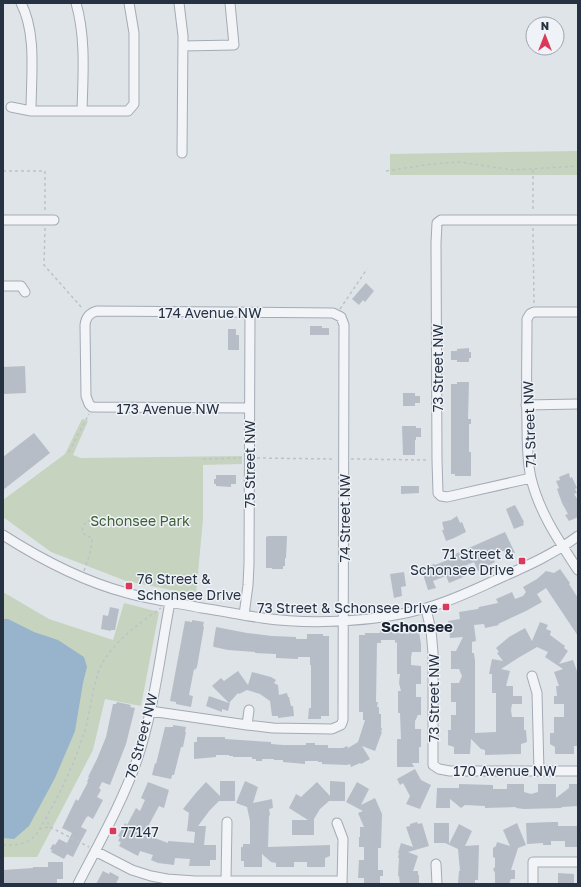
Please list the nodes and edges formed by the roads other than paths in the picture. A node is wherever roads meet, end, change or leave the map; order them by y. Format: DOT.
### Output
graph roads {
  1 [pos="21,3"];
  2 [pos="76,3"];
  3 [pos="129,3"];
  4 [pos="179,3"];
  5 [pos="230,3"];
  6 [pos="183,46"];
  7 [pos="11,107"];
  8 [pos="31,111"];
  9 [pos="82,111"];
  10 [pos="182,152"];
  11 [pos="3,220"];
  12 [pos="578,220"];
  13 [pos="49,222"];
  14 [pos="3,286"];
  15 [pos="25,292"];
  16 [pos="250,312"];
  17 [pos="578,312"];
  18 [pos="336,314"];
  19 [pos="578,404"];
  20 [pos="526,405"];
  21 [pos="90,406"];
  22 [pos="249,408"];
  23 [pos="531,478"];
  24 [pos="3,535"];
  25 [pos="578,536"];
  26 [pos="563,547"];
  27 [pos="578,570"];
  28 [pos="170,602"];
  29 [pos="426,609"];
  30 [pos="244,615"];
  31 [pos="344,620"];
  32 [pos="532,676"];
  33 [pos="249,710"];
  34 [pos="150,711"];
  35 [pos="247,725"];
  36 [pos="433,765"];
  37 [pos="539,771"];
  38 [pos="578,771"];
  39 [pos="227,822"];
  40 [pos="337,823"];
  41 [pos="95,851"];
  42 [pos="578,862"];
  43 [pos="436,864"];
  44 [pos="226,881"];
  45 [pos="342,882"];
  46 [pos="78,884"];
  47 [pos="436,884"];
  48 [pos="533,884"];
  1 -- 8 [label="street"];
  2 -- 9 [label="street"];
  3 -- 9 [label="street"];
  4 -- 6 [label="street"];
  5 -- 6 [label="street"];
  6 -- 10 [label="street"];
  7 -- 8 [label="street"];
  8 -- 9 [label="street"];
  11 -- 13 [label="street"];
  12 -- 23 [label="street, 73 Street NW"];
  14 -- 15 [label="street"];
  16 -- 18 [label="street, 174 Avenue NW"];
  16 -- 21 [label="street, 174 Avenue NW"];
  16 -- 22 [label="street, 75 Street NW"];
  17 -- 20 [label="street, 71 Street NW"];
  18 -- 31 [label="street, 74 Street NW"];
  19 -- 20 [label="street"];
  20 -- 23 [label="street, 71 Street NW"];
  21 -- 22 [label="street, 173 Avenue NW"];
  22 -- 30 [label="street, 75 Street NW"];
  23 -- 26 [label="street, 71 Street NW"];
  24 -- 28 [label="street"];
  25 -- 26 [label="street"];
  26 -- 27 [label="street, 71 Street NW"];
  26 -- 29 [label="street"];
  28 -- 30 [label="street"];
  28 -- 34 [label="street, 76 Street NW"];
  29 -- 31 [label="street"];
  29 -- 36 [label="street, 73 Street NW"];
  30 -- 31 [label="street"];
  31 -- 35 [label="street, 74 Street NW"];
  32 -- 37 [label="street"];
  33 -- 35 [label="street"];
  34 -- 35 [label="street"];
  34 -- 41 [label="street, 76 Street NW"];
  36 -- 37 [label="street, 170 Avenue NW"];
  37 -- 38 [label="street, 170 Avenue NW"];
  39 -- 44 [label="street"];
  40 -- 45 [label="street"];
  41 -- 44 [label="street"];
  41 -- 46 [label="street, 76 Street NW"];
  42 -- 48 [label="street"];
  43 -- 47 [label="street"];
  44 -- 45 [label="street"];
}
